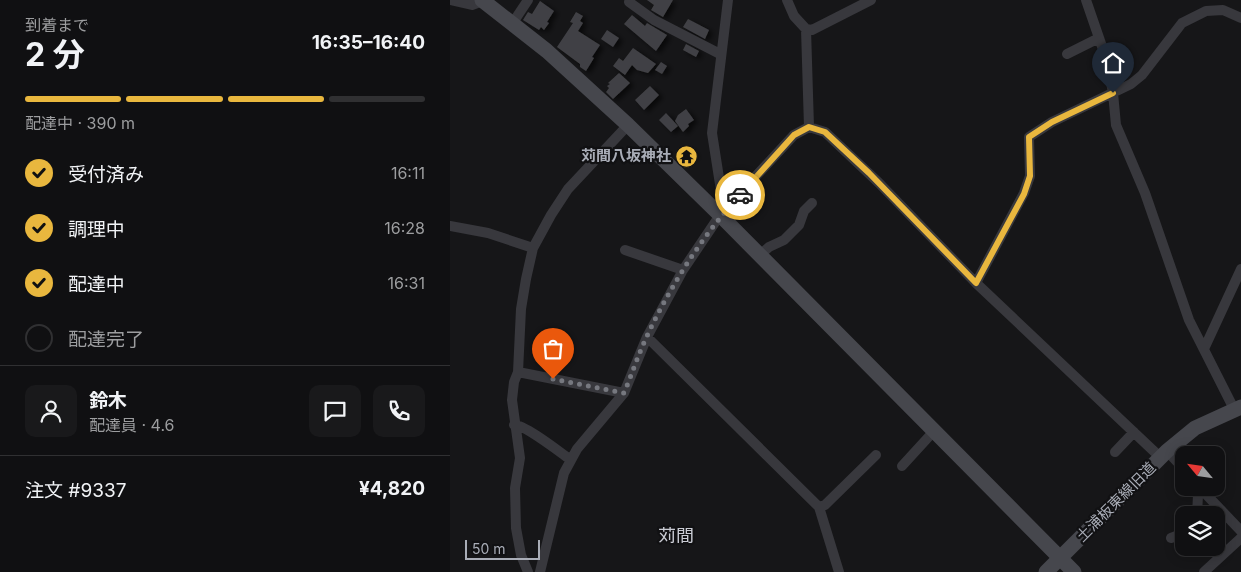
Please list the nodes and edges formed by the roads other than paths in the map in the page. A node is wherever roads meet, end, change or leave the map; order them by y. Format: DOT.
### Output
graph roads {
  1 [pos="451,0"];
  2 [pos="483,0"];
  3 [pos="528,0"];
  4 [pos="728,0"];
  5 [pos="788,0"];
  6 [pos="871,0"];
  7 [pos="1086,0"];
  8 [pos="1212,0"];
  9 [pos="629,2"];
  10 [pos="1206,11"];
  11 [pos="1241,18"];
  12 [pos="512,24"];
  13 [pos="806,29"];
  14 [pos="1099,38"];
  15 [pos="720,54"];
  16 [pos="1067,54"];
  17 [pos="1113,93"];
  18 [pos="628,125"];
  19 [pos="809,127"];
  20 [pos="812,203"];
  21 [pos="720,216"];
  22 [pos="450,226"];
  23 [pos="533,248"];
  24 [pos="626,250"];
  25 [pos="760,255"];
  26 [pos="1241,269"];
  27 [pos="683,270"];
  28 [pos="976,283"];
  29 [pos="647,337"];
  30 [pos="1204,349"];
  31 [pos="518,372"];
  32 [pos="624,393"];
  33 [pos="1237,408"];
  34 [pos="514,425"];
  35 [pos="934,431"];
  36 [pos="1134,432"];
  37 [pos="1116,452"];
  38 [pos="1163,454"];
  39 [pos="876,455"];
  40 [pos="571,460"];
  41 [pos="1175,463"];
  42 [pos="902,466"];
  43 [pos="1208,496"];
  44 [pos="819,507"];
  45 [pos="1241,531"];
  46 [pos="1175,536"];
  47 [pos="1171,538"];
  48 [pos="1241,538"];
  49 [pos="1060,557"];
  50 [pos="528,572"];
  51 [pos="540,572"];
  52 [pos="840,572"];
  53 [pos="1046,572"];
  54 [pos="1074,572"];
  55 [pos="1204,572"];
  1 -- 2 [label="street"];
  2 -- 12 [label="street"];
  3 -- 12 [label="street"];
  4 -- 15 [label="street"];
  5 -- 13 [label="street"];
  6 -- 13 [label="street"];
  7 -- 14 [label="street"];
  8 -- 10 [label="street"];
  9 -- 15 [label="street"];
  10 -- 11 [label="street"];
  10 -- 17 [label="street"];
  12 -- 18 [label="street"];
  13 -- 19 [label="street"];
  14 -- 16 [label="street"];
  14 -- 17 [label="street"];
  15 -- 21 [label="street"];
  17 -- 28 [label="street"];
  17 -- 30 [label="street"];
  18 -- 21 [label="street"];
  18 -- 23 [label="street"];
  19 -- 21 [label="street"];
  19 -- 28 [label="street"];
  20 -- 25 [label="street"];
  21 -- 25 [label="street"];
  21 -- 27 [label="street"];
  22 -- 23 [label="street"];
  23 -- 31 [label="street"];
  24 -- 27 [label="street"];
  25 -- 35 [label="street"];
  26 -- 30 [label="street"];
  27 -- 29 [label="street"];
  28 -- 36 [label="street"];
  29 -- 32 [label="street"];
  29 -- 44 [label="street"];
  30 -- 33 [label="street"];
  31 -- 32 [label="street"];
  31 -- 34 [label="street"];
  32 -- 40 [label="street"];
  33 -- 38 [label="street, 土浦板東線旧道"];
  34 -- 40 [label="street"];
  34 -- 50 [label="street"];
  35 -- 42 [label="street"];
  35 -- 49 [label="street"];
  36 -- 37 [label="street"];
  36 -- 38 [label="street"];
  38 -- 41 [label="street"];
  38 -- 49 [label="street, 土浦板東線旧道"];
  39 -- 44 [label="street"];
  40 -- 51 [label="street"];
  43 -- 45 [label="street"];
  44 -- 52 [label="street"];
  46 -- 47 [label="street"];
  48 -- 55 [label="street"];
  49 -- 53 [label="street, 土浦板東線旧道"];
  49 -- 54 [label="street"];
}
